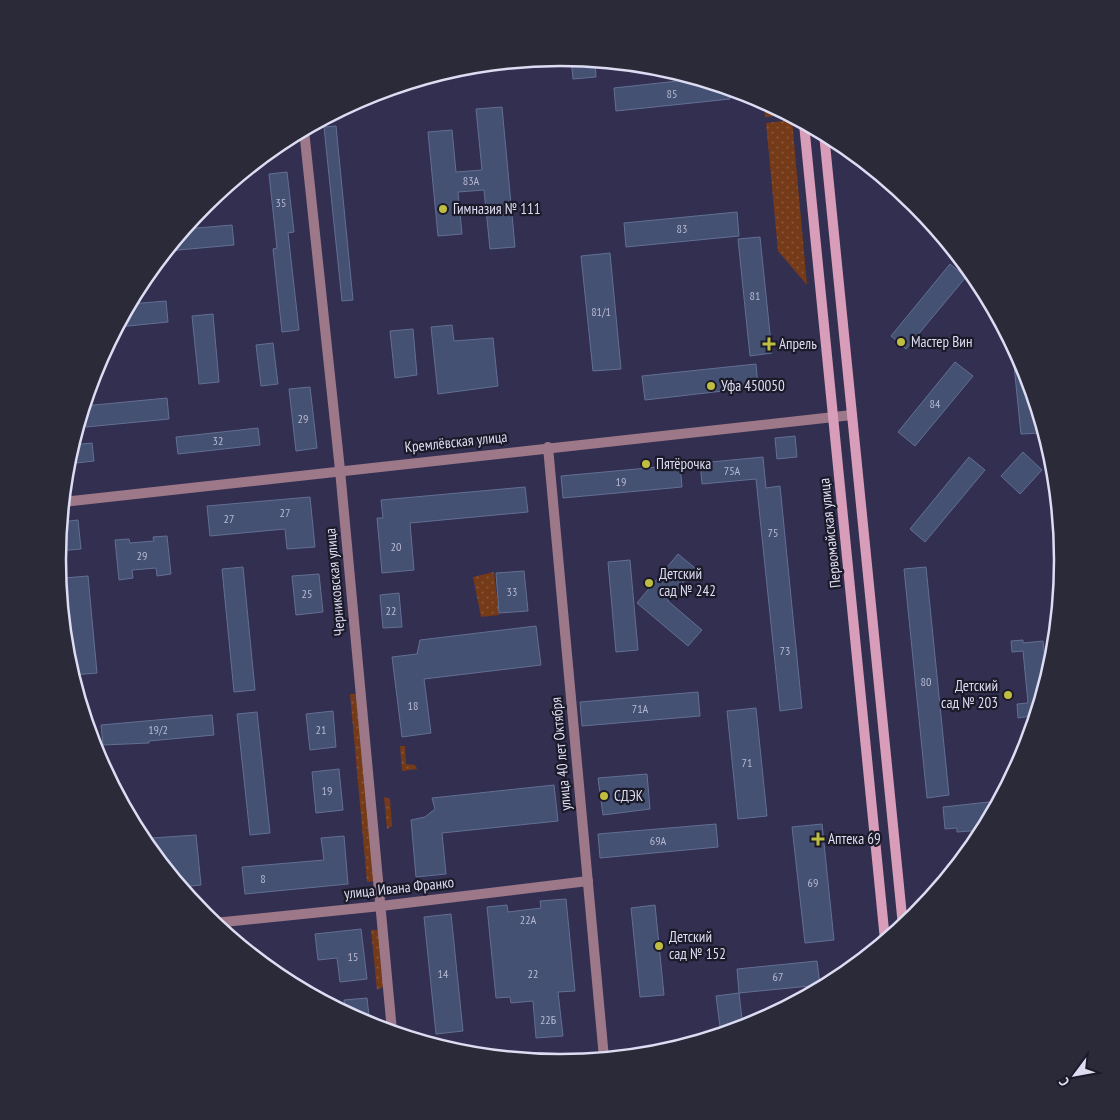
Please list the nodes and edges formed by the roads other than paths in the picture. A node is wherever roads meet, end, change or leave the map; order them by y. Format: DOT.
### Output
graph roads {
  1 [pos="805,131"];
  2 [pos="305,137"];
  3 [pos="825,143"];
  4 [pos="852,415"];
  5 [pos="833,417"];
  6 [pos="548,447"];
  7 [pos="340,470"];
  8 [pos="70,501"];
  9 [pos="588,881"];
  10 [pos="381,906"];
  11 [pos="902,916"];
  12 [pos="225,922"];
  13 [pos="884,932"];
  14 [pos="391,1024"];
  15 [pos="603,1052"];
  1 -- 5 [label="main road, Первомайская улица"];
  2 -- 7 [label="street, Черниковская улица"];
  3 -- 4 [label="main road"];
  4 -- 5 [label="street, Кремлёвская улица"];
  4 -- 11 [label="main road"];
  5 -- 6 [label="street, Кремлёвская улица"];
  5 -- 13 [label="main road, Первомайская улица"];
  6 -- 7 [label="street, Кремлёвская улица"];
  6 -- 9 [label="street, улица 40 лет Октября"];
  7 -- 8 [label="street, Кремлёвская улица"];
  7 -- 10 [label="street, Черниковская улица"];
  9 -- 10 [label="street, улица Ивана Франко"];
  9 -- 15 [label="street, улица 40 лет Октября"];
  10 -- 12 [label="street, улица Ивана Франко"];
  10 -- 14 [label="street, Черниковская улица"];
}
